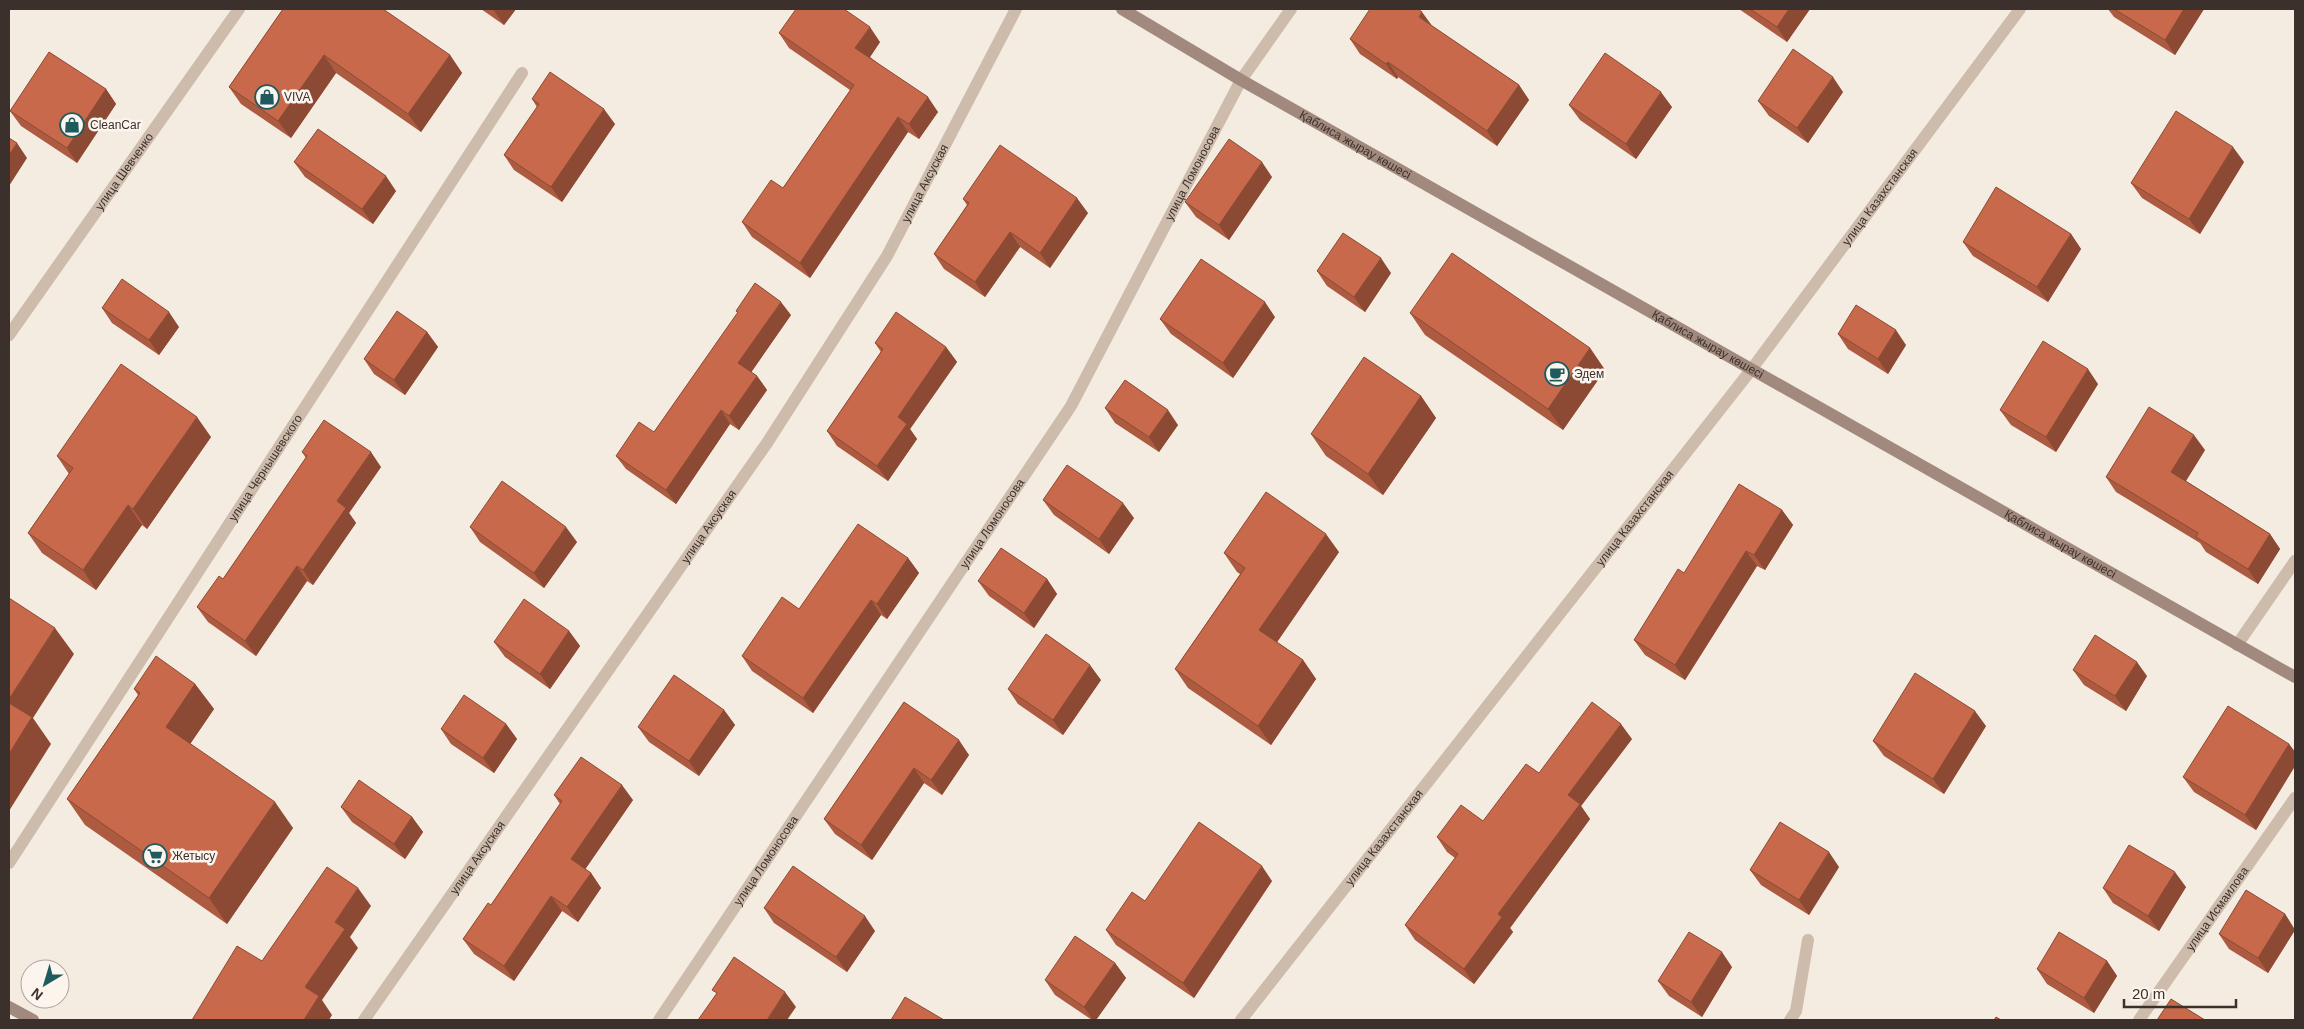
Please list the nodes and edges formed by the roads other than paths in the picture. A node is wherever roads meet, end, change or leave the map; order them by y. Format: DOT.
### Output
graph roads {
  1 [pos="240,9"];
  2 [pos="1016,9"];
  3 [pos="1122,9"];
  4 [pos="1291,9"];
  5 [pos="2020,9"];
  6 [pos="522,73"];
  7 [pos="1241,80"];
  8 [pos="9,335"];
  9 [pos="1751,370"];
  10 [pos="2295,561"];
  11 [pos="2238,644"];
  12 [pos="2295,677"];
  13 [pos="2295,798"];
  14 [pos="9,863"];
  15 [pos="1808,940"];
  16 [pos="9,1007"];
  17 [pos="33,1020"];
  18 [pos="364,1020"];
  19 [pos="659,1020"];
  20 [pos="1241,1020"];
  21 [pos="1790,1020"];
  22 [pos="2139,1020"];
  1 -- 8 [label="street, улица Шевченко"];
  2 -- 18 [label="street, улица Аксуская"];
  3 -- 7 [label="street, Қаблиса жырау көшесі"];
  4 -- 7 [label="street, улица Ломоносова"];
  5 -- 9 [label="street, улица Казахстанская"];
  6 -- 14 [label="street, улица Чернышевского"];
  7 -- 9 [label="street, Қаблиса жырау көшесі"];
  7 -- 19 [label="street, улица Ломоносова"];
  9 -- 11 [label="street, Қаблиса жырау көшесі"];
  9 -- 20 [label="street, улица Казахстанская"];
  10 -- 11 [label="street"];
  11 -- 12 [label="street, Қаблиса жырау көшесі"];
  13 -- 22 [label="street, улица Исмаилова"];
  15 -- 21 [label="street"];
  16 -- 17 [label="street"];
}
